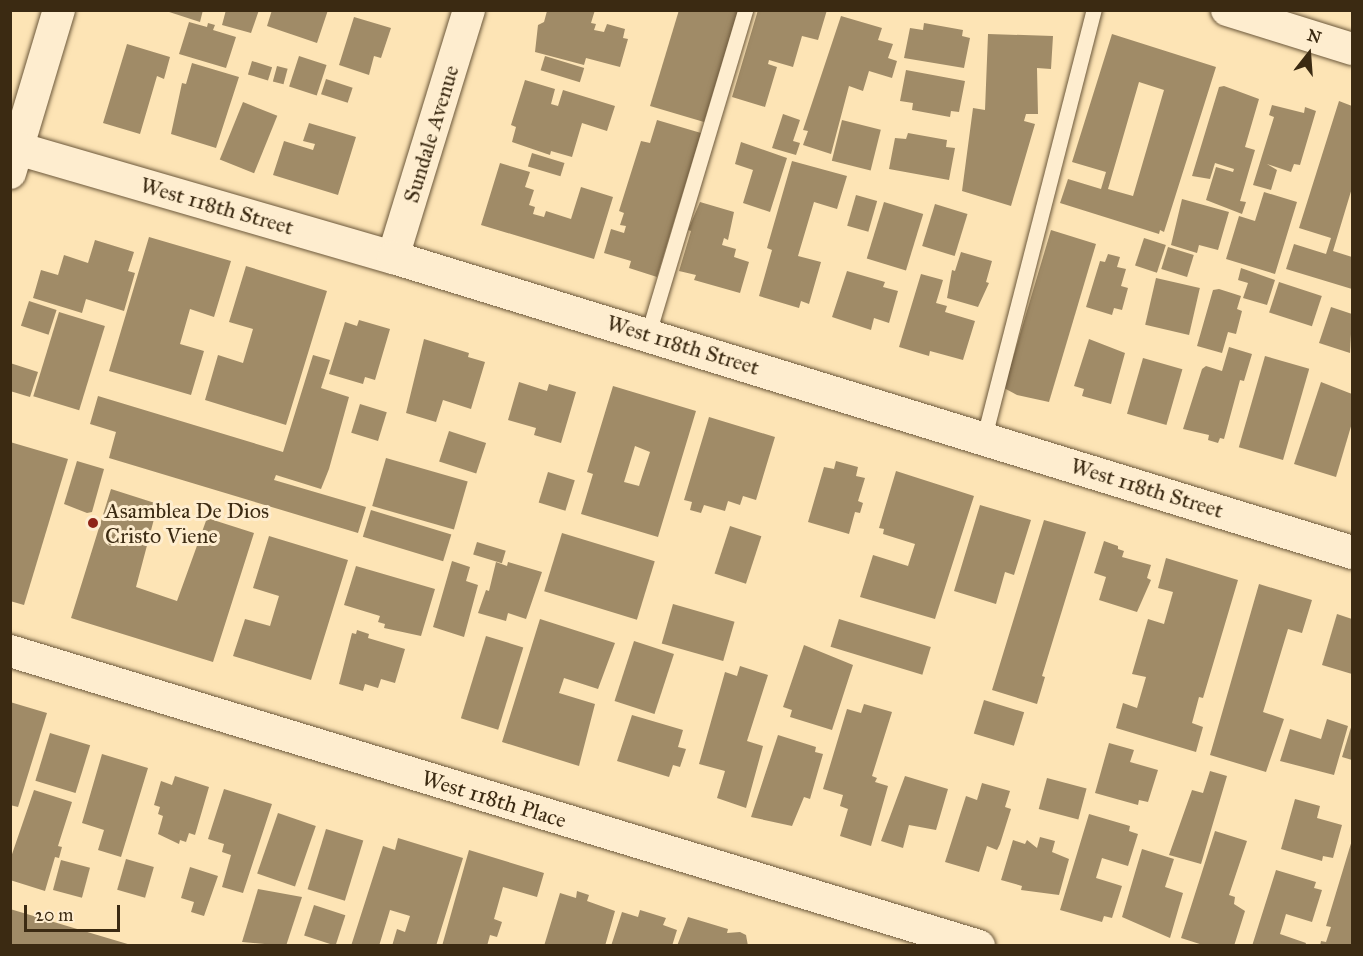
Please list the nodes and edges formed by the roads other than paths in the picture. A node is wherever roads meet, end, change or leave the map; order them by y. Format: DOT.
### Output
graph roads {
  1 [pos="59,10"];
  2 [pos="469,10"];
  3 [pos="745,10"];
  4 [pos="1094,10"];
  5 [pos="1227,10"];
  6 [pos="1353,49"];
  7 [pos="13,156"];
  8 [pos="393,257"];
  9 [pos="648,334"];
  10 [pos="984,437"];
  11 [pos="1353,552"];
  12 [pos="10,651"];
  13 [pos="979,945"];
  1 -- 7 [label="street"];
  2 -- 8 [label="street, Sundale Avenue"];
  3 -- 9 [label="lane"];
  4 -- 10 [label="lane"];
  5 -- 6 [label="street"];
  7 -- 8 [label="street, West 118th Street"];
  8 -- 9 [label="street, West 118th Street"];
  9 -- 10 [label="street, West 118th Street"];
  10 -- 11 [label="street, West 118th Street"];
  12 -- 13 [label="street, West 118th Place"];
}
